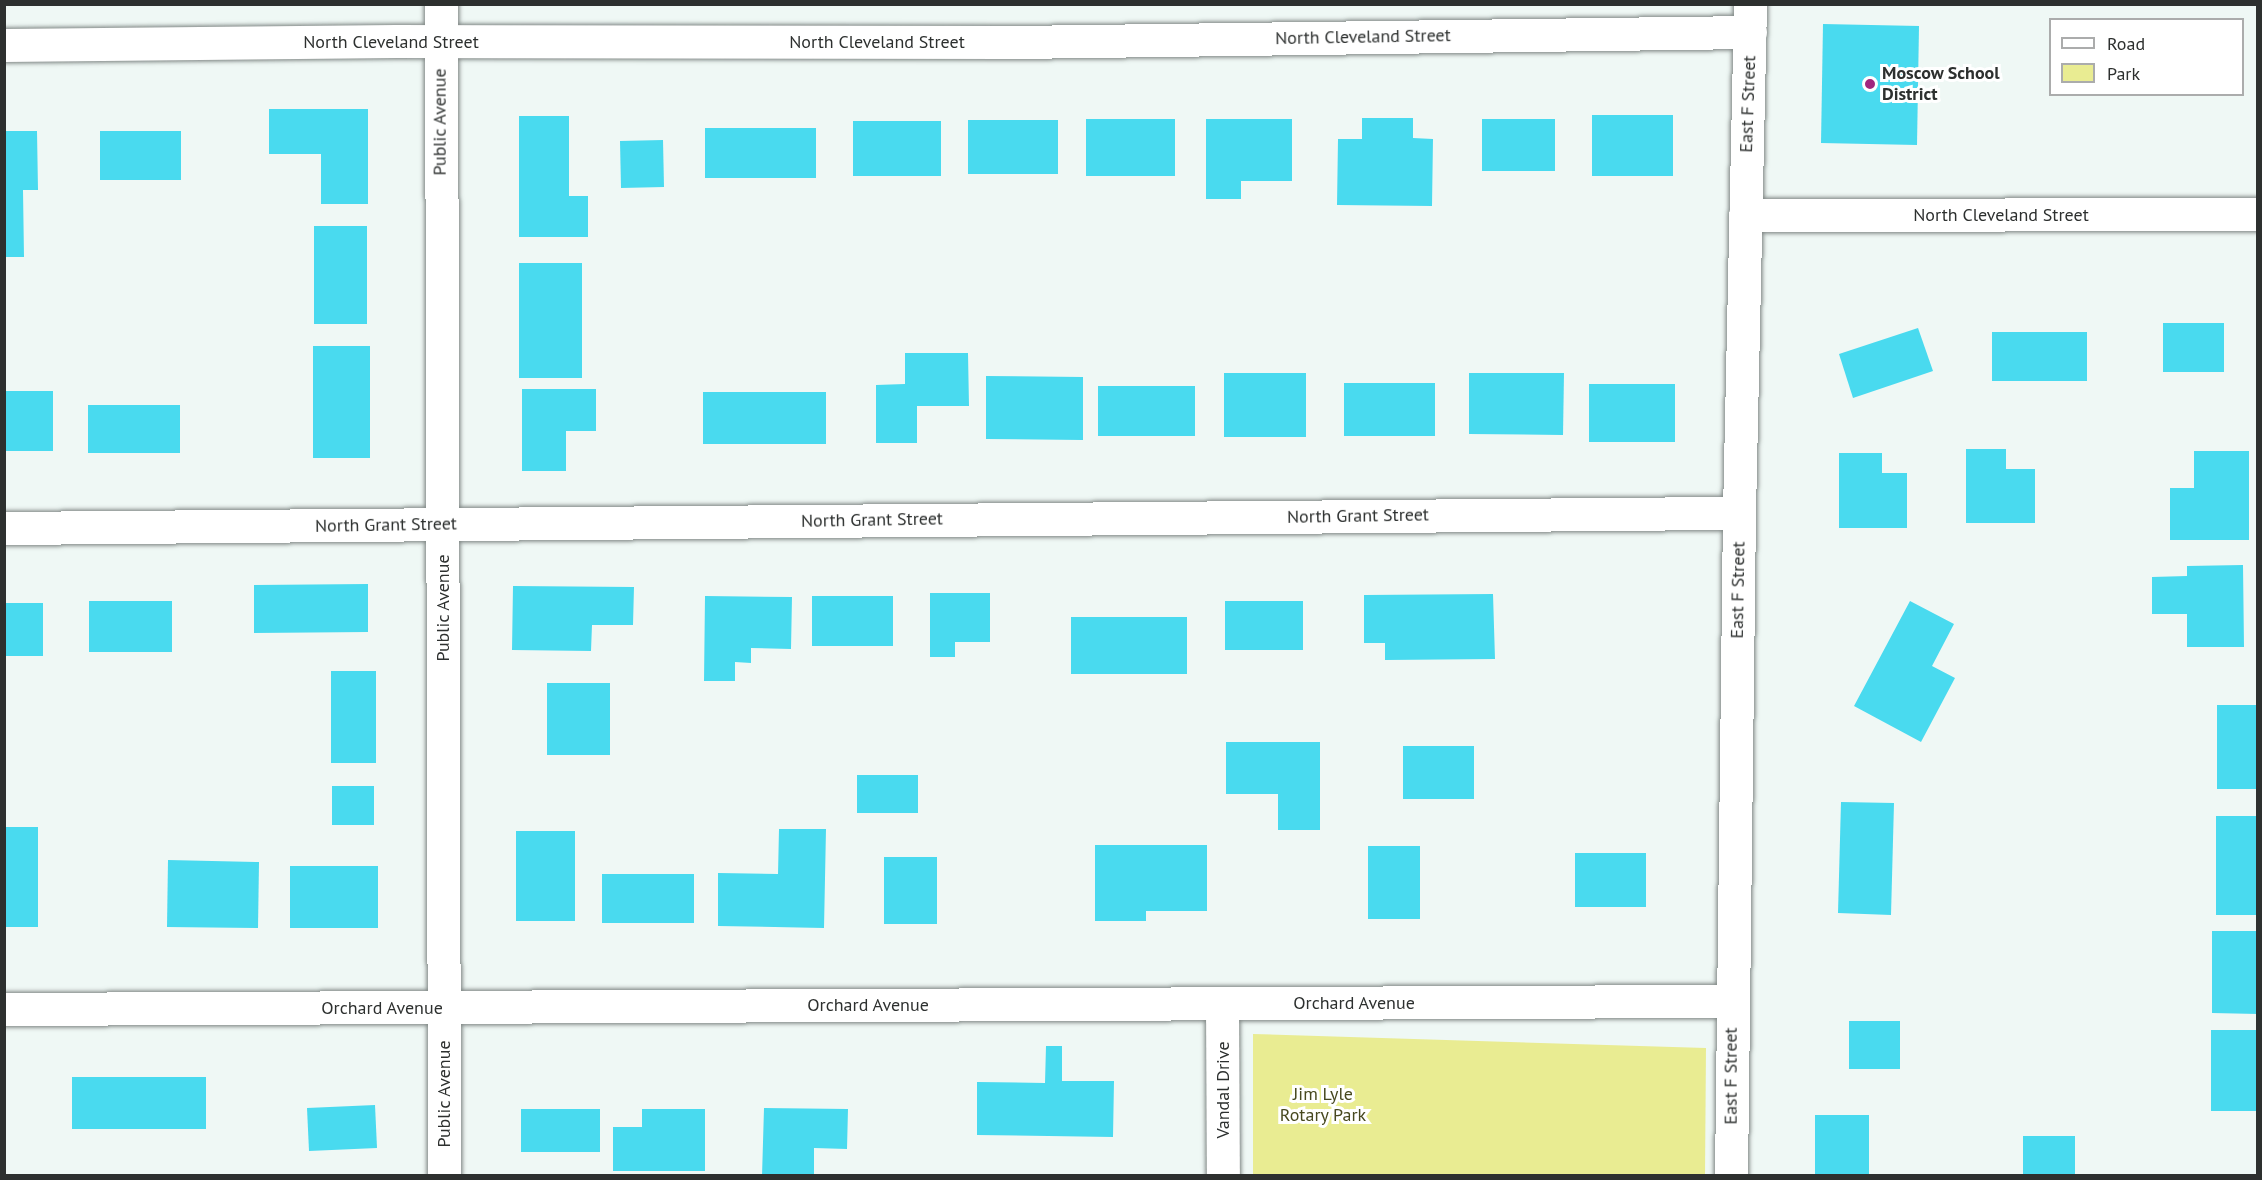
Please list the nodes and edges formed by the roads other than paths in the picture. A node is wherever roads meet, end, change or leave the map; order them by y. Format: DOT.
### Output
graph roads {
  1 [pos="441,4"];
  2 [pos="1750,18"];
  3 [pos="440,43"];
  4 [pos="4,45"];
  5 [pos="2258,214"];
  6 [pos="1745,215"];
  7 [pos="1739,513"];
  8 [pos="442,524"];
  9 [pos="4,528"];
  10 [pos="1731,1001"];
  11 [pos="1222,1004"];
  12 [pos="444,1007"];
  13 [pos="4,1009"];
  14 [pos="444,1176"];
  15 [pos="1223,1176"];
  16 [pos="1731,1176"];
  1 -- 3 [label="street, Public Avenue"];
  2 -- 3 [label="street, North Cleveland Street"];
  2 -- 6 [label="street, East F Street"];
  3 -- 4 [label="street, North Cleveland Street"];
  3 -- 8 [label="street, Public Avenue"];
  5 -- 6 [label="street, North Cleveland Street"];
  6 -- 7 [label="street, East F Street"];
  7 -- 8 [label="street, North Grant Street"];
  7 -- 10 [label="street, East F Street"];
  8 -- 9 [label="street, North Grant Street"];
  8 -- 12 [label="street, Public Avenue"];
  10 -- 11 [label="street, Orchard Avenue"];
  10 -- 16 [label="street, East F Street"];
  11 -- 12 [label="street, Orchard Avenue"];
  11 -- 15 [label="street, Vandal Drive"];
  12 -- 13 [label="street, Orchard Avenue"];
  12 -- 14 [label="street, Public Avenue"];
}
